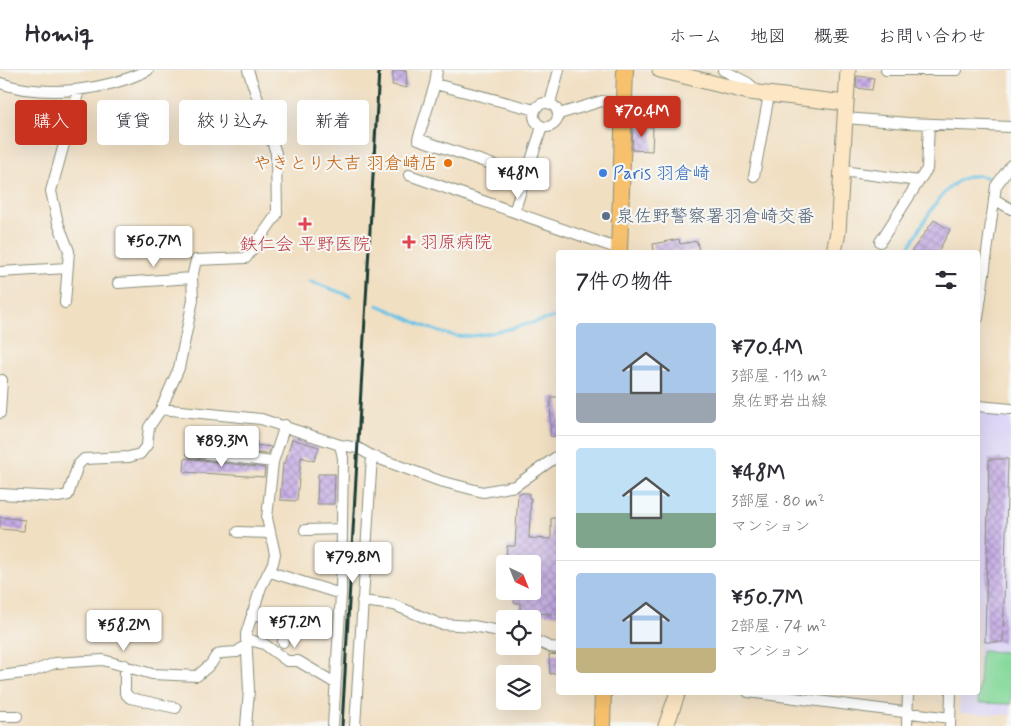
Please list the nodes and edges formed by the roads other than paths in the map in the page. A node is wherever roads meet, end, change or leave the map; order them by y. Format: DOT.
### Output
graph roads {
  1 [pos="148,70"];
  2 [pos="248,70"];
  3 [pos="437,70"];
  4 [pos="559,70"];
  5 [pos="625,70"];
  6 [pos="660,70"];
  7 [pos="723,70"];
  8 [pos="848,70"];
  9 [pos="886,70"];
  10 [pos="957,70"];
  11 [pos="0,83"];
  12 [pos="434,84"];
  13 [pos="79,90"];
  14 [pos="765,94"];
  15 [pos="550,103"];
  16 [pos="624,106"];
  17 [pos="535,110"];
  18 [pos="845,111"];
  19 [pos="559,114"];
  20 [pos="929,124"];
  21 [pos="542,127"];
  22 [pos="1011,127"];
  23 [pos="1011,165"];
  24 [pos="842,171"];
  25 [pos="409,175"];
  26 [pos="526,176"];
  27 [pos="754,176"];
  28 [pos="919,181"];
  29 [pos="994,199"];
  30 [pos="1011,209"];
  31 [pos="514,212"];
  32 [pos="880,242"];
  33 [pos="616,250"];
  34 [pos="619,250"];
  35 [pos="834,250"];
  36 [pos="67,268"];
  37 [pos="0,272"];
  38 [pos="192,278"];
  39 [pos="118,283"];
  40 [pos="64,303"];
  41 [pos="980,303"];
  42 [pos="2,380"];
  43 [pos="980,406"];
  44 [pos="161,409"];
  45 [pos="1011,409"];
  46 [pos="0,413"];
  47 [pos="285,425"];
  48 [pos="340,445"];
  49 [pos="192,452"];
  50 [pos="372,456"];
  51 [pos="556,457"];
  52 [pos="273,462"];
  53 [pos="0,494"];
  54 [pos="342,529"];
  55 [pos="305,530"];
  56 [pos="238,532"];
  57 [pos="268,533"];
  58 [pos="270,572"];
  59 [pos="341,594"];
  60 [pos="362,601"];
  61 [pos="292,612"];
  62 [pos="252,613"];
  63 [pos="288,625"];
  64 [pos="496,630"];
  65 [pos="246,642"];
  66 [pos="283,642"];
  67 [pos="541,643"];
  68 [pos="556,648"];
  69 [pos="125,665"];
  70 [pos="0,676"];
  71 [pos="335,682"];
  72 [pos="604,695"];
  73 [pos="677,695"];
  74 [pos="772,695"];
  75 [pos="908,695"];
  76 [pos="951,695"];
  77 [pos="176,708"];
  78 [pos="908,712"];
  79 [pos="0,716"];
  80 [pos="17,716"];
  81 [pos="950,722"];
  82 [pos="246,726"];
  83 [pos="332,726"];
  84 [pos="355,726"];
  85 [pos="602,726"];
  86 [pos="666,726"];
  87 [pos="907,726"];
  1 -- 13 [label="street"];
  2 -- 38 [label="street"];
  3 -- 12 [label="street"];
  4 -- 15 [label="street"];
  5 -- 16 [label="main road"];
  6 -- 14 [label="main road"];
  7 -- 14 [label="street"];
  8 -- 18 [label="main road"];
  9 -- 10 [label="street"];
  11 -- 13 [label="street"];
  12 -- 17 [label="street"];
  12 -- 26 [label="street"];
  13 -- 36 [label="street"];
  14 -- 18 [label="main road"];
  14 -- 27 [label="street"];
  15 -- 17 [label="street"];
  15 -- 19 [label="street"];
  16 -- 19 [label="street"];
  16 -- 34 [label="main road"];
  17 -- 21 [label="street"];
  18 -- 20 [label="street"];
  18 -- 24 [label="main road"];
  19 -- 21 [label="street"];
  20 -- 22 [label="street"];
  20 -- 28 [label="street"];
  21 -- 26 [label="street"];
  23 -- 29 [label="street"];
  24 -- 28 [label="street"];
  24 -- 35 [label="main road"];
  25 -- 31 [label="street"];
  26 -- 31 [label="street"];
  28 -- 32 [label="street"];
  29 -- 30 [label="street"];
  29 -- 41 [label="street"];
  31 -- 33 [label="street"];
  36 -- 37 [label="street"];
  36 -- 40 [label="street"];
  38 -- 39 [label="street"];
  38 -- 44 [label="street"];
  42 -- 46 [label="street"];
  43 -- 45 [label="street"];
  44 -- 47 [label="street"];
  44 -- 53 [label="street"];
  47 -- 48 [label="street"];
  47 -- 52 [label="street"];
  48 -- 50 [label="street"];
  48 -- 54 [label="street"];
  49 -- 52 [label="street"];
  50 -- 51 [label="street"];
  50 -- 60 [label="street"];
  52 -- 57 [label="street"];
  54 -- 55 [label="street"];
  54 -- 59 [label="street"];
  56 -- 57 [label="street"];
  57 -- 58 [label="street"];
  58 -- 59 [label="street"];
  58 -- 62 [label="street"];
  59 -- 71 [label="street"];
  60 -- 64 [label="street"];
  60 -- 84 [label="street"];
  61 -- 63 [label="street"];
  62 -- 63 [label="street"];
  62 -- 65 [label="street"];
  63 -- 66 [label="street"];
  65 -- 69 [label="street"];
  65 -- 71 [label="street"];
  65 -- 82 [label="street"];
  67 -- 68 [label="street"];
  69 -- 70 [label="street"];
  69 -- 77 [label="street"];
  71 -- 83 [label="street"];
  72 -- 85 [label="main road"];
  73 -- 86 [label="main road"];
  74 -- 78 [label="street"];
  75 -- 78 [label="street"];
  76 -- 81 [label="street"];
  78 -- 81 [label="street"];
  78 -- 87 [label="street"];
  79 -- 80 [label="street"];
}
